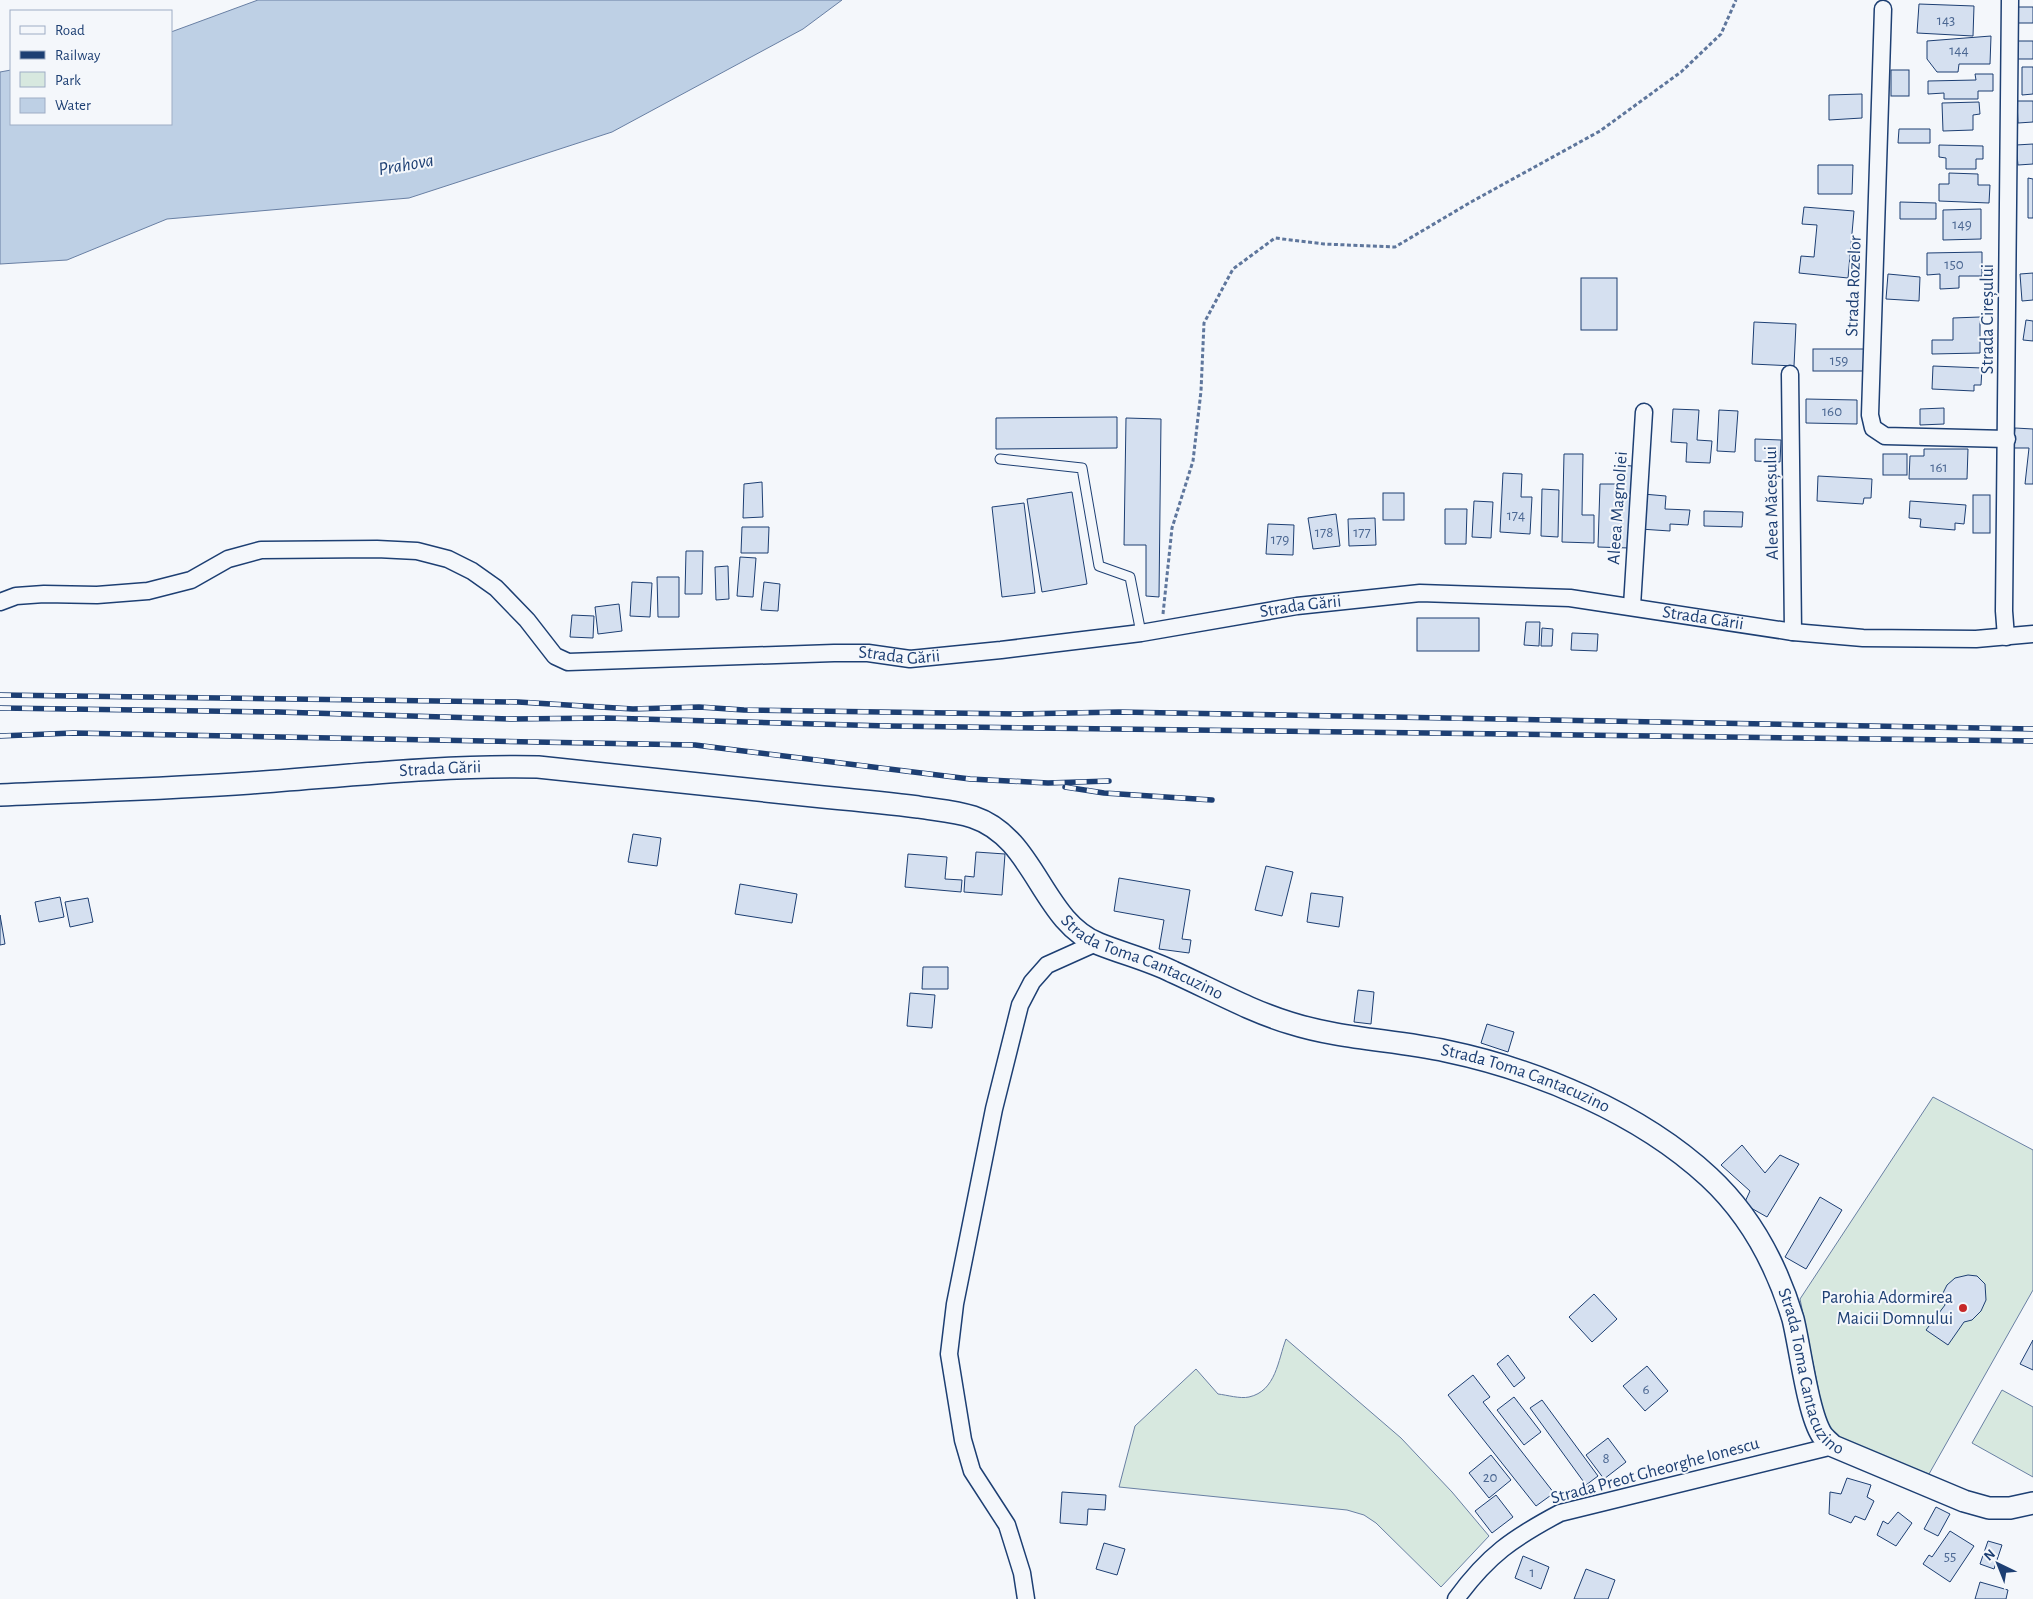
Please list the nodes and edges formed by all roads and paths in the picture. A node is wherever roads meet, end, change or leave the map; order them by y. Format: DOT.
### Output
graph roads {
  1 [pos="1736,0"];
  2 [pos="2010,0"];
  3 [pos="1883,9"];
  4 [pos="1790,374"];
  5 [pos="1644,412"];
  6 [pos="2007,439"];
  7 [pos="1000,459"];
  8 [pos="0,602"];
  9 [pos="1632,606"];
  10 [pos="1162,629"];
  11 [pos="1793,632"];
  12 [pos="1141,633"];
  13 [pos="2033,634"];
  14 [pos="2006,637"];
  15 [pos="0,795"];
  16 [pos="881,802"];
  17 [pos="1096,943"];
  18 [pos="1833,1446"];
  19 [pos="2033,1503"];
  20 [pos="1026,1599"];
  21 [pos="1456,1599"];
  1 -- 10 [label="path"];
  2 -- 6 [label="street, Strada Cireșului"];
  3 -- 6 [label="street, Strada Rozelor"];
  4 -- 11 [label="street, Aleea Măceșului"];
  5 -- 9 [label="street, Aleea Magnoliei"];
  6 -- 14 [label="street, Strada Cireșului"];
  7 -- 12 [label="lane"];
  8 -- 12 [label="street, Strada Gării"];
  9 -- 10 [label="street, Strada Gării"];
  9 -- 11 [label="street, Strada Gării"];
  10 -- 12 [label="street, Strada Gării"];
  11 -- 14 [label="street, Strada Gării"];
  13 -- 14 [label="street, Strada Gării"];
  15 -- 16 [label="street, Strada Gării"];
  16 -- 17 [label="street, Strada Toma Cantacuzino"];
  17 -- 18 [label="street, Strada Toma Cantacuzino"];
  17 -- 20 [label="street"];
  18 -- 19 [label="street, Strada Toma Cantacuzino"];
  18 -- 21 [label="street, Strada Preot Gheorghe Ionescu"];
}
